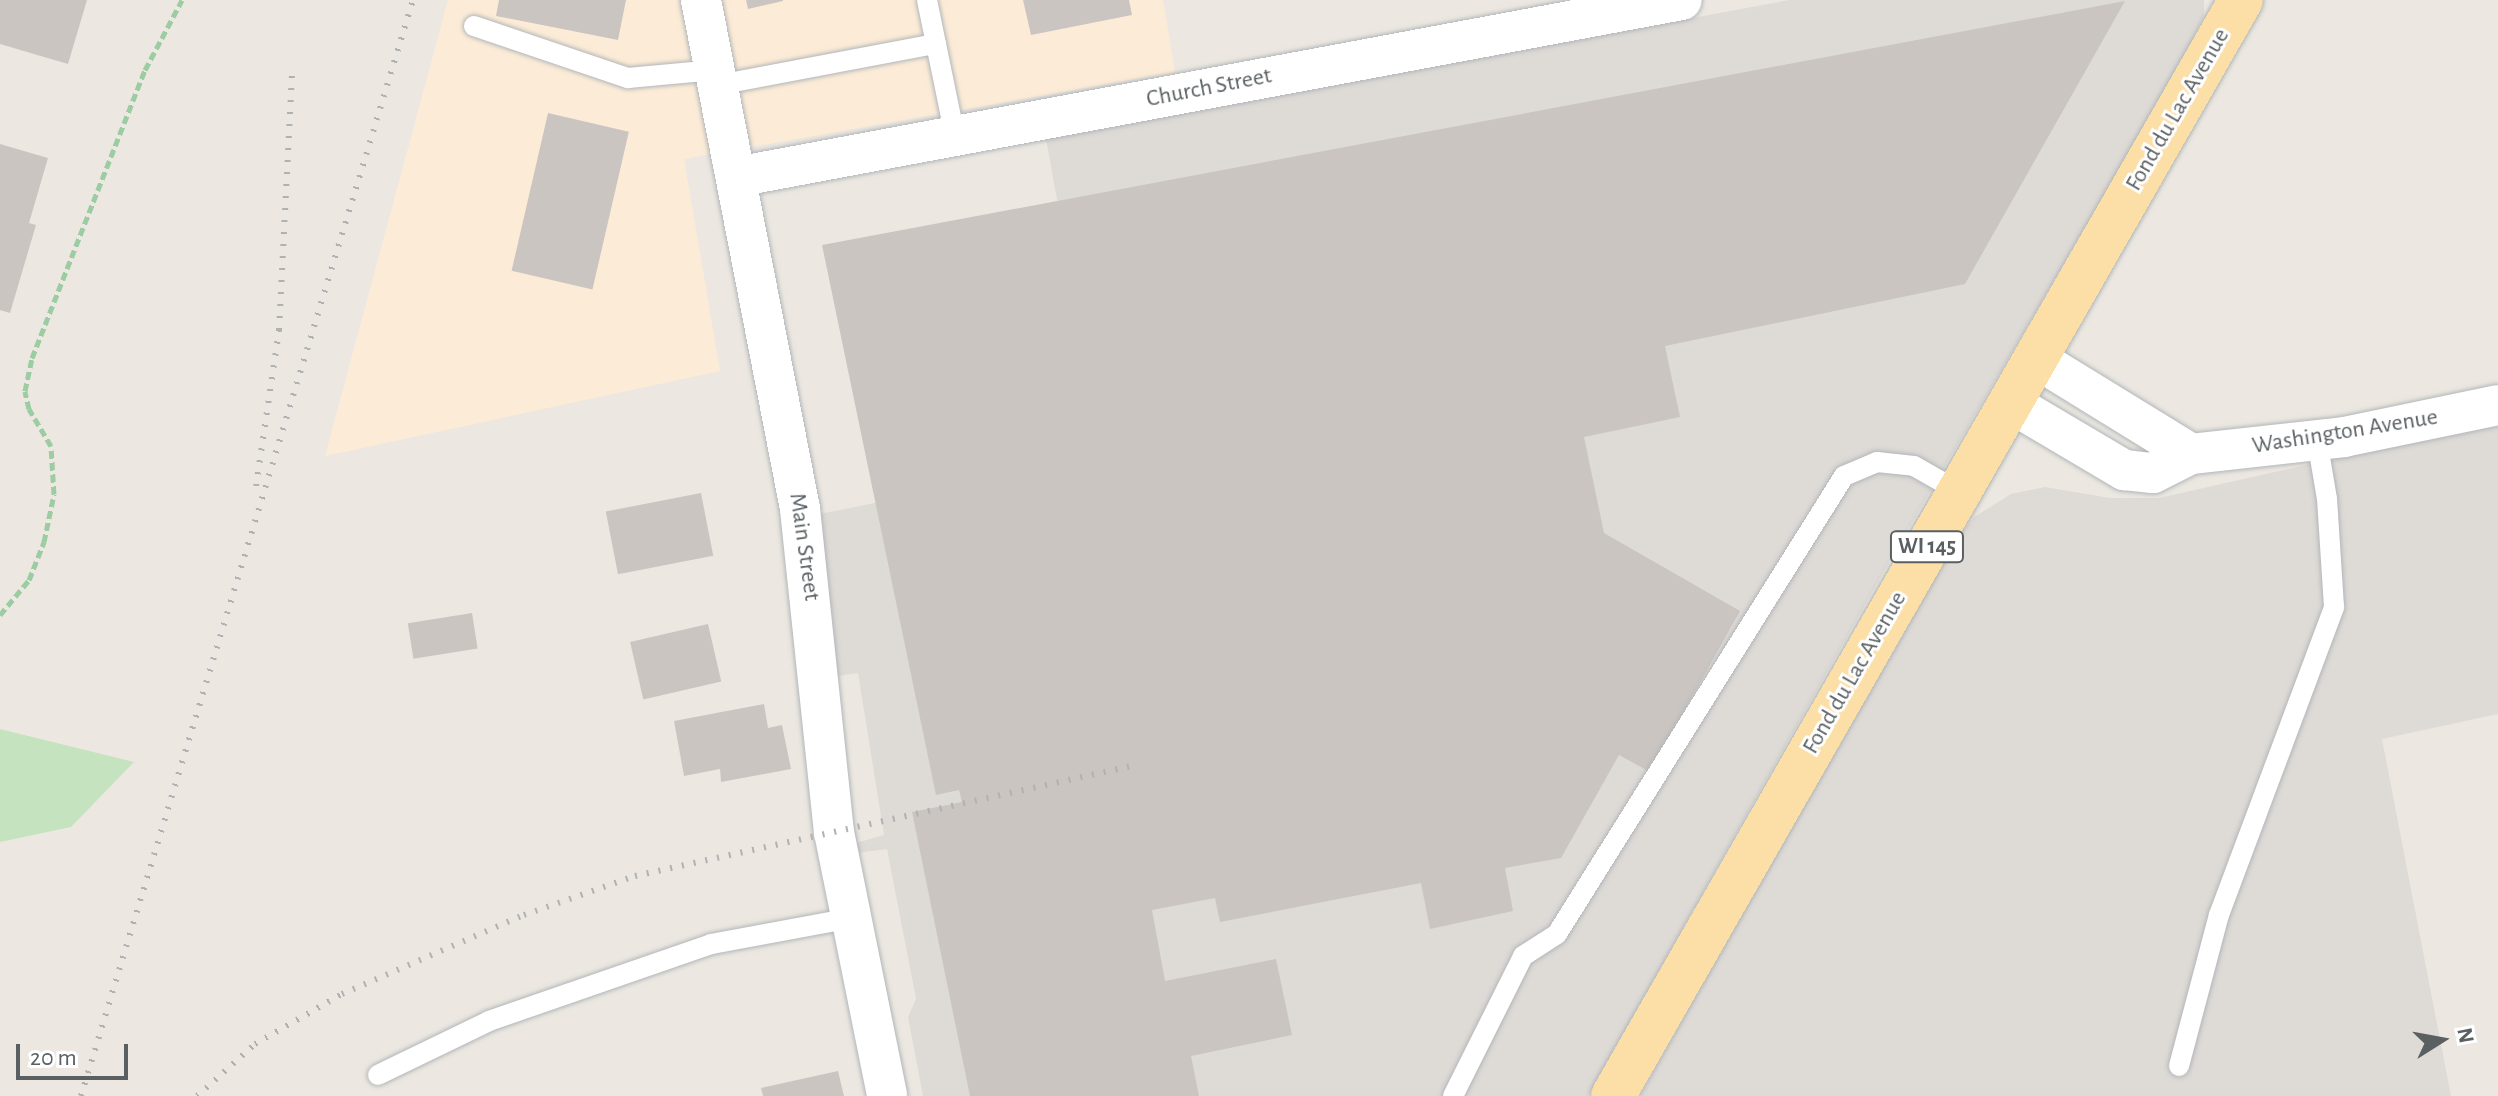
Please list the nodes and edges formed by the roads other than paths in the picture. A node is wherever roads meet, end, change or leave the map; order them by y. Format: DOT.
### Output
graph roads {
  1 [pos="701,0"];
  2 [pos="927,0"];
  3 [pos="1682,0"];
  4 [pos="2241,0"];
  5 [pos="474,26"];
  6 [pos="936,44"];
  7 [pos="716,78"];
  8 [pos="955,136"];
  9 [pos="736,177"];
  10 [pos="2035,358"];
  11 [pos="2009,402"];
  12 [pos="2498,405"];
  13 [pos="2317,440"];
  14 [pos="2191,454"];
  15 [pos="1958,491"];
  16 [pos="851,918"];
  17 [pos="2179,1066"];
  18 [pos="378,1075"];
  19 [pos="887,1096"];
  20 [pos="1453,1096"];
  21 [pos="1613,1096"];
  1 -- 7 [label="street, Main Street"];
  2 -- 6 [label="lane"];
  3 -- 8 [label="street, Church Street"];
  4 -- 10 [label="main road, Fond du Lac Avenue / WI 145"];
  5 -- 7 [label="lane"];
  6 -- 7 [label="lane"];
  6 -- 8 [label="lane"];
  7 -- 9 [label="street, Main Street"];
  8 -- 9 [label="street, Church Street"];
  9 -- 16 [label="street, Main Street"];
  10 -- 11 [label="main road, Fond du Lac Avenue / WI 145"];
  10 -- 14 [label="street"];
  11 -- 14 [label="street, Washington Avenue"];
  11 -- 15 [label="main road, Fond du Lac Avenue / WI 145"];
  12 -- 13 [label="street, Washington Avenue"];
  13 -- 14 [label="street, Washington Avenue"];
  13 -- 17 [label="lane"];
  15 -- 20 [label="lane"];
  15 -- 21 [label="main road, Fond du Lac Avenue / WI 145"];
  16 -- 18 [label="lane"];
  16 -- 19 [label="street, Main Street"];
}
